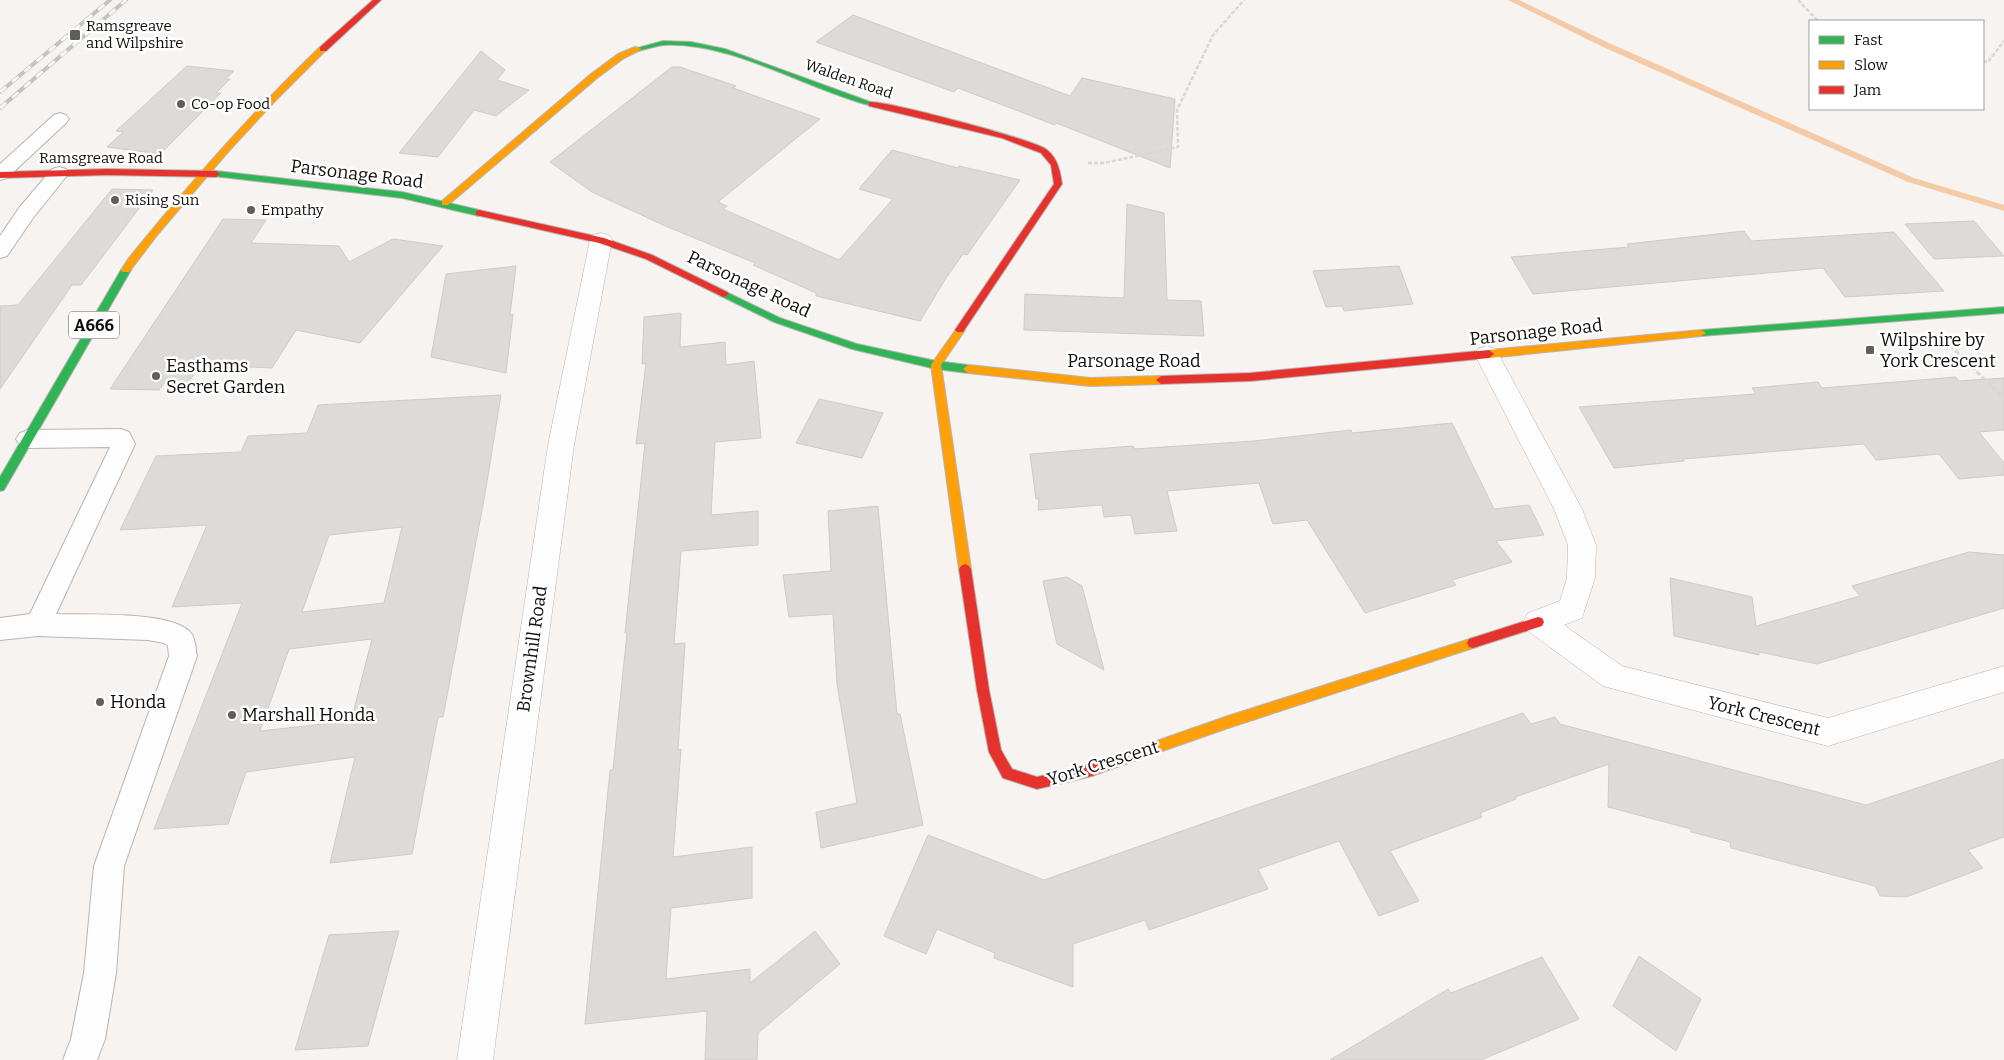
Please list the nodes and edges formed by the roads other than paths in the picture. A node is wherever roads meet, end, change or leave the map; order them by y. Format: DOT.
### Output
graph roads {
  1 [pos="377,0"];
  2 [pos="60,119"];
  3 [pos="58,173"];
  4 [pos="203,173"];
  5 [pos="0,174"];
  6 [pos="445,204"];
  7 [pos="601,240"];
  8 [pos="0,250"];
  9 [pos="2004,310"];
  10 [pos="1487,355"];
  11 [pos="936,365"];
  12 [pos="28,439"];
  13 [pos="0,487"];
  14 [pos="1538,622"];
  15 [pos="38,625"];
  16 [pos="0,629"];
  17 [pos="2004,679"];
  18 [pos="80,1060"];
  19 [pos="475,1060"];
  1 -- 4 [label="main road, A666"];
  2 -- 5 [label="lane"];
  3 -- 4 [label="main road, Ramsgreave Road"];
  3 -- 5 [label="main road, Ramsgreave Road"];
  3 -- 8 [label="lane"];
  4 -- 6 [label="main road, Parsonage Road"];
  4 -- 12 [label="main road, A666"];
  6 -- 7 [label="main road, Parsonage Road"];
  6 -- 11 [label="main road, Walden Road"];
  7 -- 11 [label="main road, Parsonage Road"];
  7 -- 19 [label="street, Brownhill Road"];
  9 -- 10 [label="main road, Parsonage Road"];
  10 -- 11 [label="main road, Parsonage Road"];
  10 -- 14 [label="street, York Crescent"];
  11 -- 14 [label="main road, York Crescent"];
  12 -- 13 [label="main road, A666"];
  12 -- 15 [label="lane"];
  14 -- 17 [label="street, York Crescent"];
  15 -- 16 [label="lane"];
  15 -- 18 [label="lane"];
}
